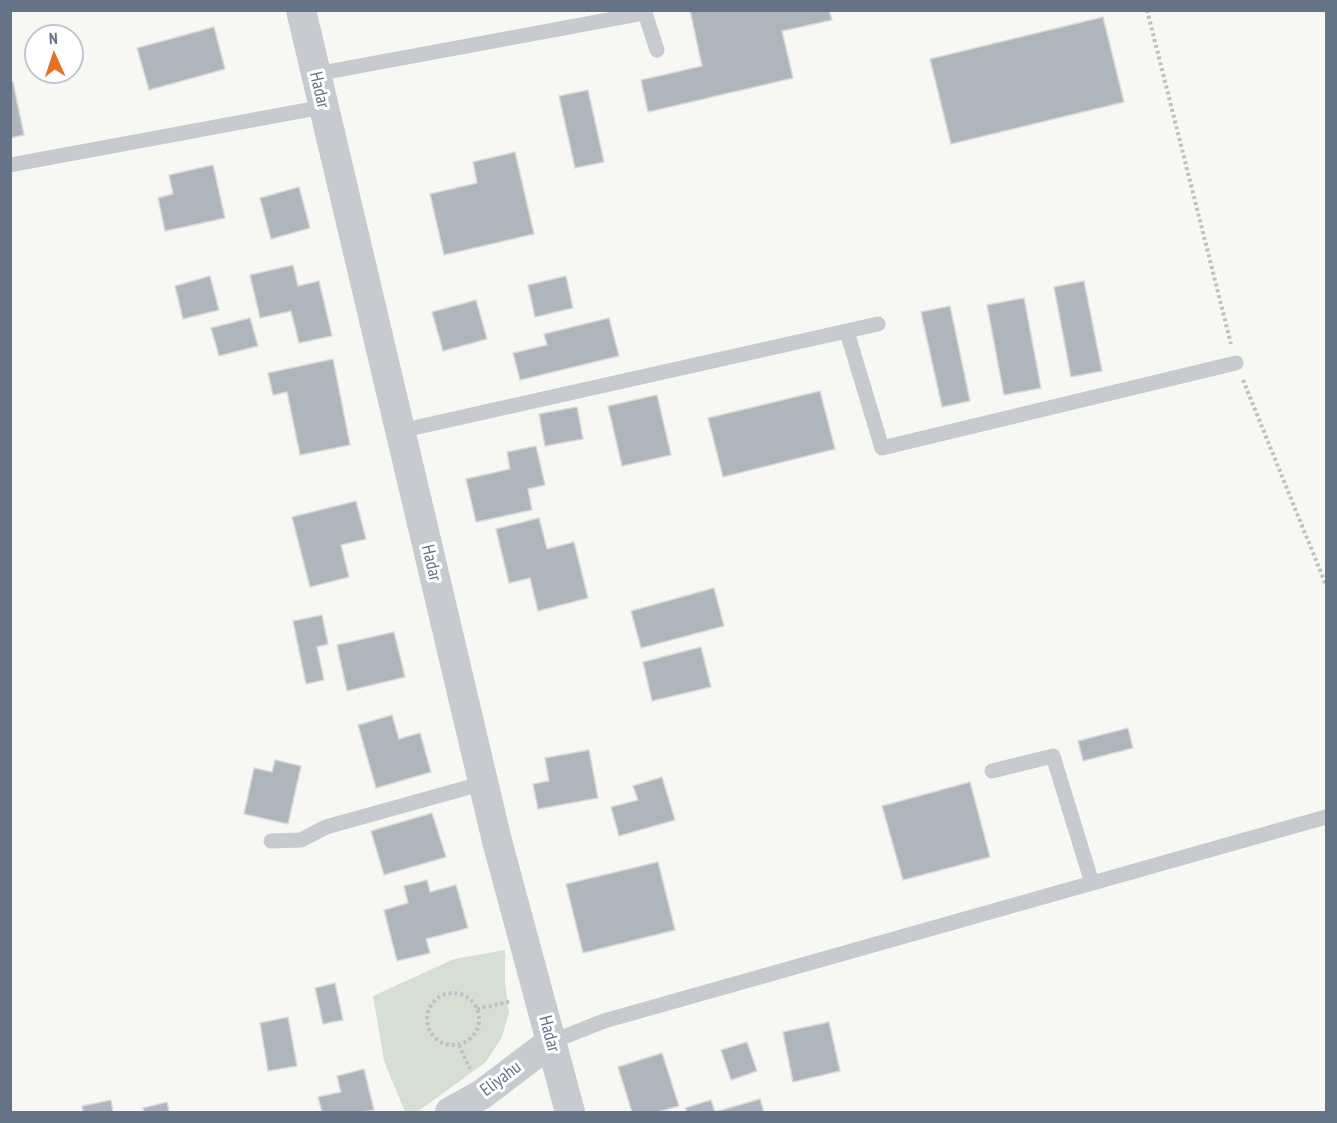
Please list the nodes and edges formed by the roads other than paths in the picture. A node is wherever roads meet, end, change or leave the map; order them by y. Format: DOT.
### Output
graph roads {
  1 [pos="301,10"];
  2 [pos="657,50"];
  3 [pos="316,74"];
  4 [pos="323,106"];
  5 [pos="10,165"];
  6 [pos="878,324"];
  7 [pos="847,332"];
  8 [pos="1236,363"];
  9 [pos="400,431"];
  10 [pos="992,771"];
  11 [pos="484,783"];
  12 [pos="1326,817"];
  13 [pos="272,841"];
  14 [pos="1092,883"];
  15 [pos="551,1042"];
  16 [pos="450,1113"];
  17 [pos="570,1113"];
  1 -- 3 [label="street, Hadar"];
  2 -- 3 [label="lane"];
  3 -- 4 [label="street, Hadar"];
  4 -- 5 [label="lane"];
  4 -- 9 [label="street, Hadar"];
  6 -- 7 [label="lane"];
  7 -- 8 [label="lane"];
  7 -- 9 [label="lane"];
  9 -- 11 [label="street, Hadar"];
  10 -- 14 [label="lane"];
  11 -- 13 [label="lane"];
  11 -- 15 [label="street, Hadar"];
  12 -- 14 [label="lane"];
  14 -- 15 [label="lane"];
  15 -- 16 [label="street, Eliyahu"];
  15 -- 17 [label="street, Hadar"];
}
